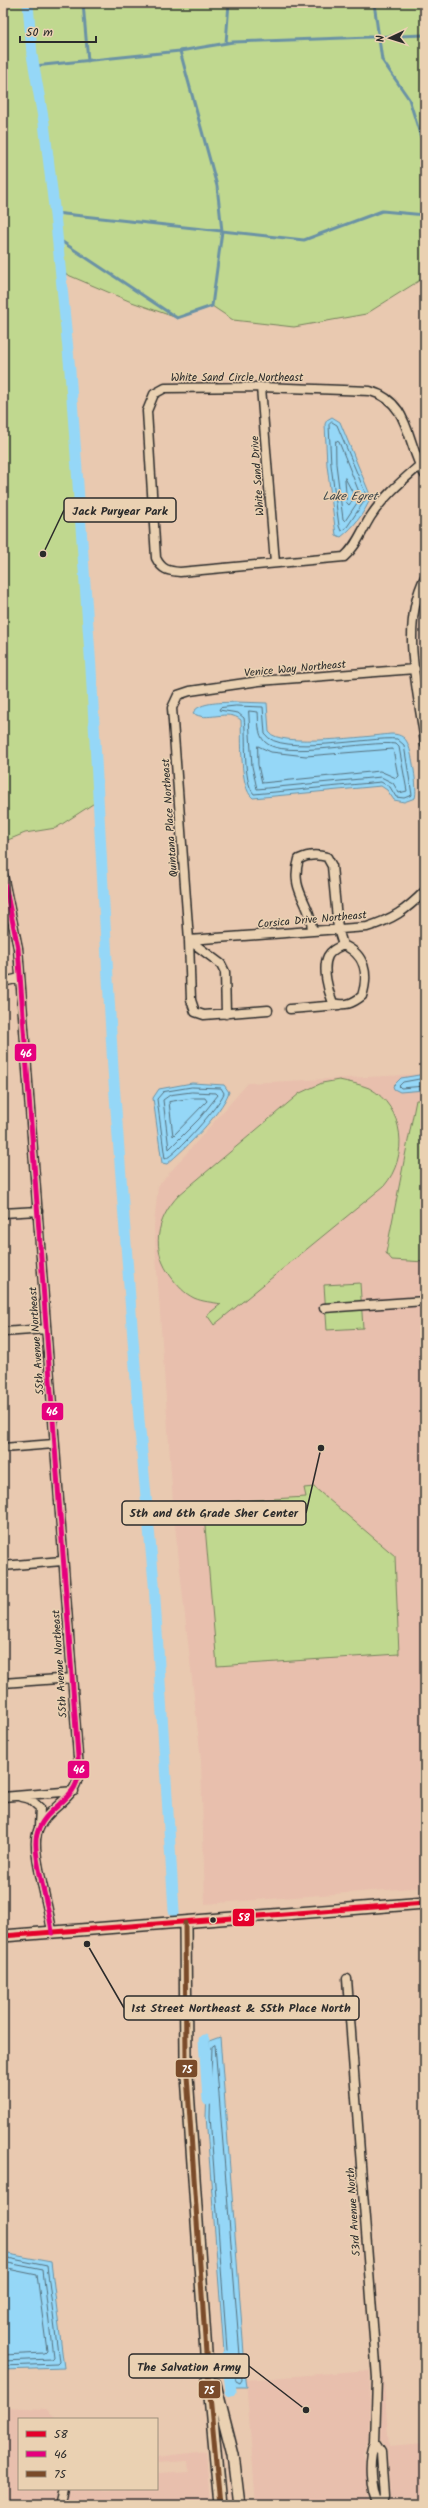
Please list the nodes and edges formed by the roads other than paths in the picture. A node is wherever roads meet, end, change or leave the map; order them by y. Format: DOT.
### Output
graph roads {
  1 [pos="261,387"];
  2 [pos="419,466"];
  3 [pos="425,475"];
  4 [pos="275,563"];
  5 [pos="425,577"];
  6 [pos="415,669"];
  7 [pos="178,696"];
  8 [pos="424,736"];
  9 [pos="425,744"];
  10 [pos="3,875"];
  11 [pos="424,894"];
  12 [pos="338,929"];
  13 [pos="312,930"];
  14 [pos="189,940"];
  15 [pos="343,945"];
  16 [pos="20,978"];
  17 [pos="3,982"];
  18 [pos="341,1005"];
  19 [pos="290,1009"];
  20 [pos="268,1010"];
  21 [pos="226,1014"];
  22 [pos="38,1211"];
  23 [pos="3,1213"];
  24 [pos="425,1300"];
  25 [pos="324,1308"];
  26 [pos="46,1328"];
  27 [pos="3,1332"];
  28 [pos="54,1444"];
  29 [pos="3,1448"];
  30 [pos="62,1561"];
  31 [pos="3,1566"];
  32 [pos="72,1678"];
  33 [pos="3,1683"];
  34 [pos="74,1791"];
  35 [pos="14,1797"];
  36 [pos="3,1798"];
  37 [pos="39,1828"];
  38 [pos="425,1903"];
  39 [pos="185,1923"];
  40 [pos="52,1933"];
  41 [pos="3,1936"];
  42 [pos="347,1980"];
  43 [pos="206,2353"];
  44 [pos="63,2490"];
  45 [pos="59,2505"];
  46 [pos="220,2505"];
  47 [pos="239,2505"];
  48 [pos="379,2505"];
  1 -- 2 [label="street, White Sand Circle Northeast"];
  1 -- 4 [label="street, White Sand Drive"];
  1 -- 4 [label="street, White Sand Circle Northeast"];
  2 -- 3 [label="street, White Sand Circle Northeast"];
  2 -- 4 [label="street, White Sand Circle Northeast"];
  5 -- 6 [label="street"];
  6 -- 7 [label="street, Venice Way Northeast"];
  6 -- 8 [label="street"];
  7 -- 14 [label="street, Quintana Place Northeast"];
  8 -- 9 [label="street"];
  10 -- 16 [label="street, 55th Avenue Northeast"];
  11 -- 12 [label="street, Corsica Drive Northeast"];
  12 -- 13 [label="street, Corsica Drive Northeast"];
  12 -- 13 [label="street"];
  12 -- 15 [label="street"];
  13 -- 14 [label="street, Corsica Drive Northeast"];
  14 -- 21 [label="street"];
  14 -- 21 [label="street, Quintana Place Northeast"];
  15 -- 18 [label="street"];
  15 -- 18 [label="street"];
  16 -- 17 [label="street"];
  16 -- 22 [label="street, 55th Avenue Northeast"];
  18 -- 19 [label="street"];
  20 -- 21 [label="street"];
  22 -- 23 [label="street"];
  22 -- 26 [label="street, 55th Avenue Northeast"];
  24 -- 25 [label="street"];
  26 -- 27 [label="street"];
  26 -- 28 [label="street, 55th Avenue Northeast"];
  28 -- 29 [label="street"];
  28 -- 30 [label="street, 55th Avenue Northeast"];
  30 -- 31 [label="street"];
  30 -- 32 [label="street, 55th Avenue Northeast"];
  32 -- 33 [label="street"];
  32 -- 34 [label="street, 55th Avenue Northeast"];
  34 -- 35 [label="street"];
  34 -- 37 [label="street"];
  35 -- 36 [label="street"];
  35 -- 37 [label="street"];
  37 -- 40 [label="street"];
  38 -- 39 [label="street"];
  39 -- 40 [label="street"];
  39 -- 43 [label="street"];
  40 -- 41 [label="street"];
  42 -- 48 [label="street, 53rd Avenue North"];
  43 -- 46 [label="street"];
  43 -- 47 [label="street"];
  44 -- 45 [label="street"];
}
